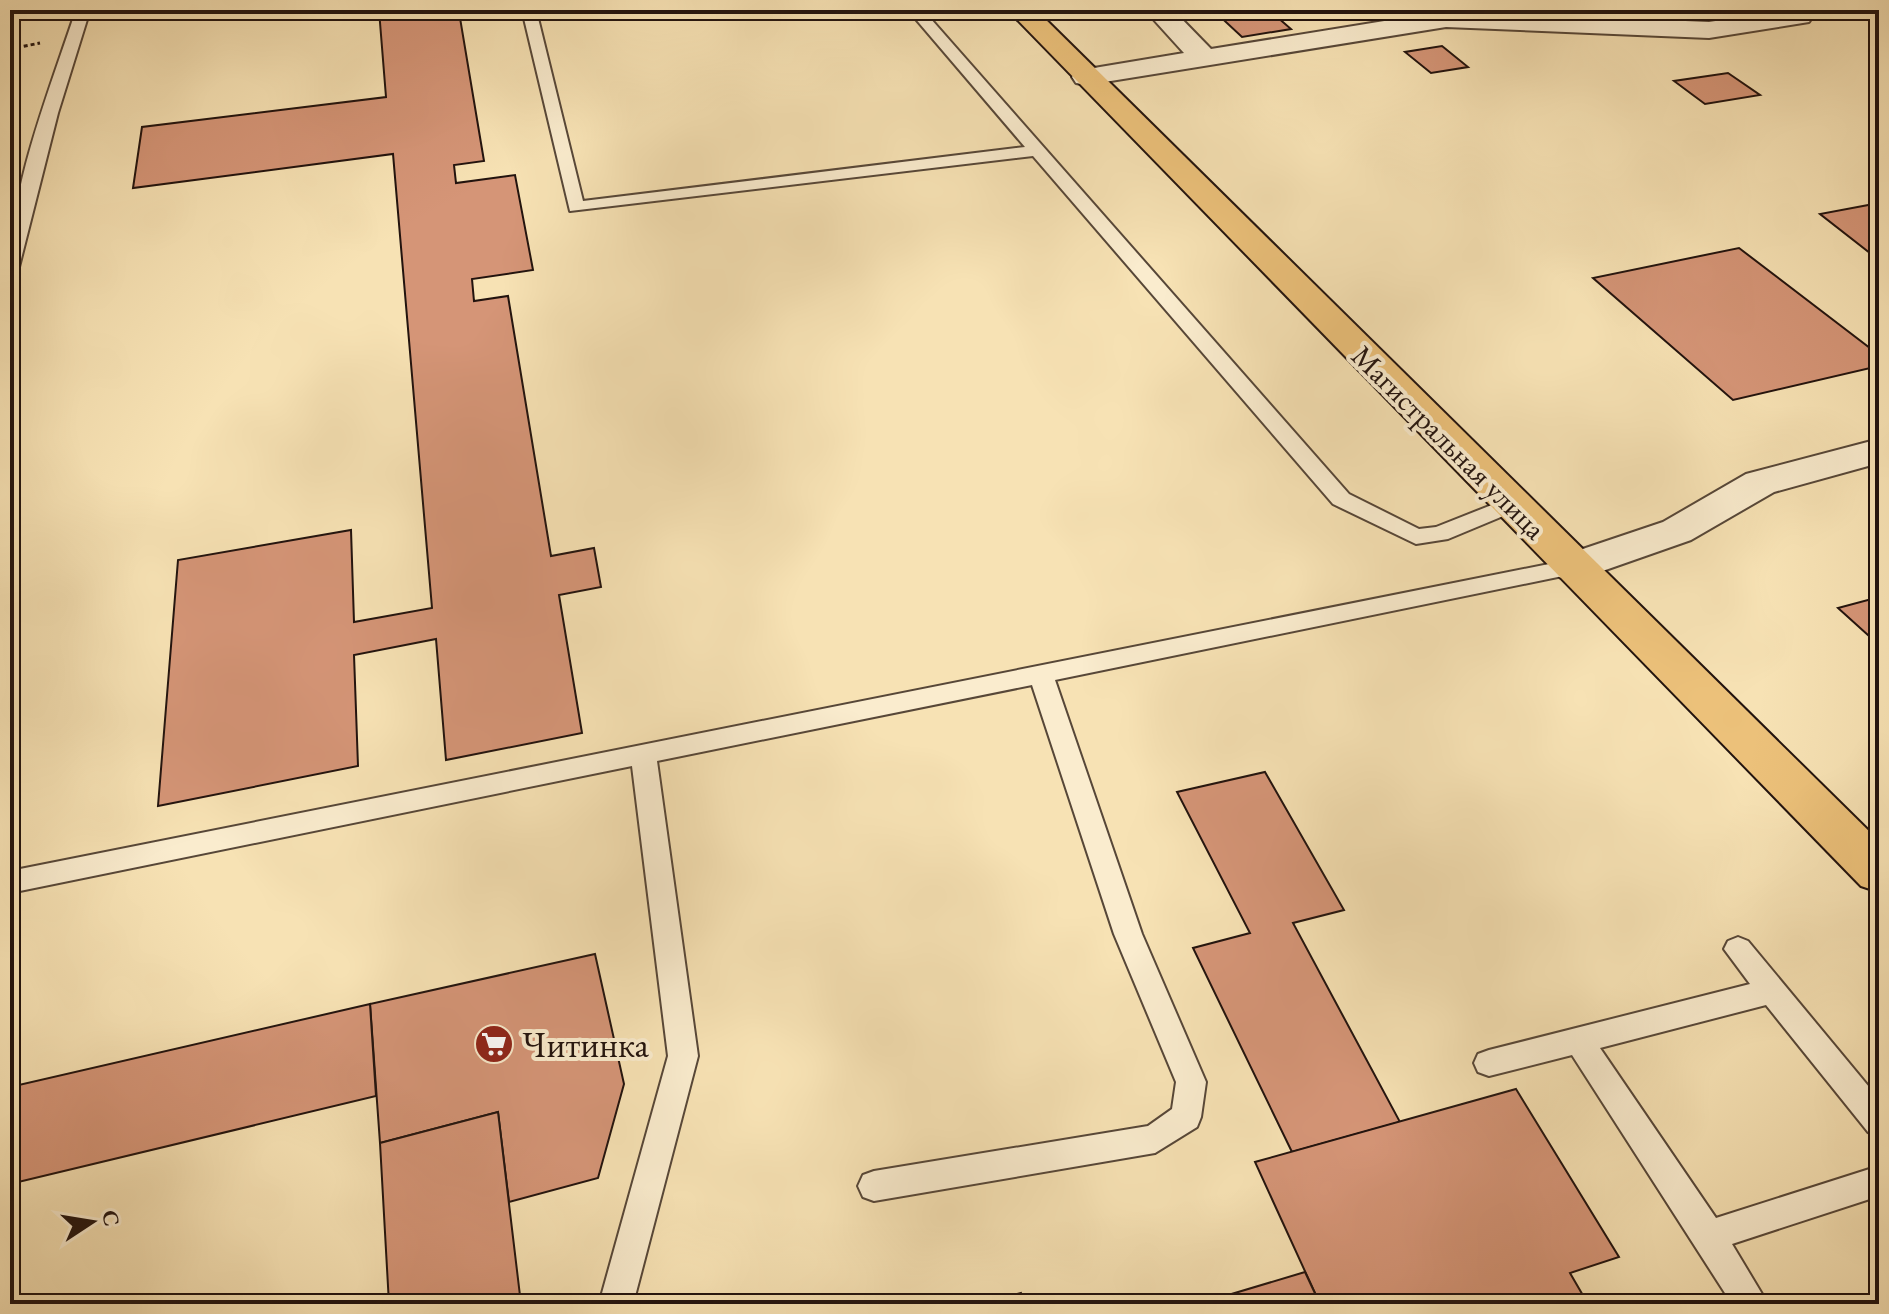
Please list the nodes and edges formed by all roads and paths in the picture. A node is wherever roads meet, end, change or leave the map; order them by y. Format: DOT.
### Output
graph roads {
  1 [pos="83,10"];
  2 [pos="537,10"];
  3 [pos="915,10"];
  4 [pos="1021,10"];
  5 [pos="1158,10"];
  6 [pos="1804,10"];
  7 [pos="1203,56"];
  8 [pos="1086,77"];
  9 [pos="1037,151"];
  10 [pos="32,182"];
  11 [pos="10,186"];
  12 [pos="10,267"];
  13 [pos="1879,451"];
  14 [pos="1512,504"];
  15 [pos="1574,567"];
  16 [pos="1041,674"];
  17 [pos="643,754"];
  18 [pos="1879,872"];
  19 [pos="10,882"];
  20 [pos="1738,949"];
  21 [pos="1773,991"];
  22 [pos="1579,1041"];
  23 [pos="1489,1063"];
  24 [pos="1879,1122"];
  25 [pos="1879,1181"];
  26 [pos="874,1186"];
  27 [pos="1709,1236"];
  28 [pos="616,1304"];
  29 [pos="1751,1304"];
  1 -- 10 [label="lane"];
  2 -- 9 [label="lane"];
  3 -- 9 [label="lane"];
  4 -- 8 [label="main road, Магистральная улица"];
  5 -- 7 [label="street"];
  6 -- 7 [label="street"];
  7 -- 8 [label="street"];
  8 -- 14 [label="main road, Магистральная улица"];
  9 -- 14 [label="lane"];
  10 -- 11 [label="lane"];
  10 -- 12 [label="lane"];
  13 -- 15 [label="street"];
  14 -- 15 [label="main road, Магистральная улица"];
  15 -- 16 [label="lane"];
  15 -- 18 [label="main road, Магистральная улица"];
  16 -- 17 [label="lane"];
  16 -- 26 [label="lane"];
  17 -- 19 [label="lane"];
  17 -- 28 [label="lane"];
  20 -- 21 [label="lane"];
  21 -- 22 [label="lane"];
  21 -- 24 [label="lane"];
  22 -- 23 [label="lane"];
  22 -- 27 [label="lane"];
  25 -- 27 [label="lane"];
  27 -- 29 [label="lane"];
}
